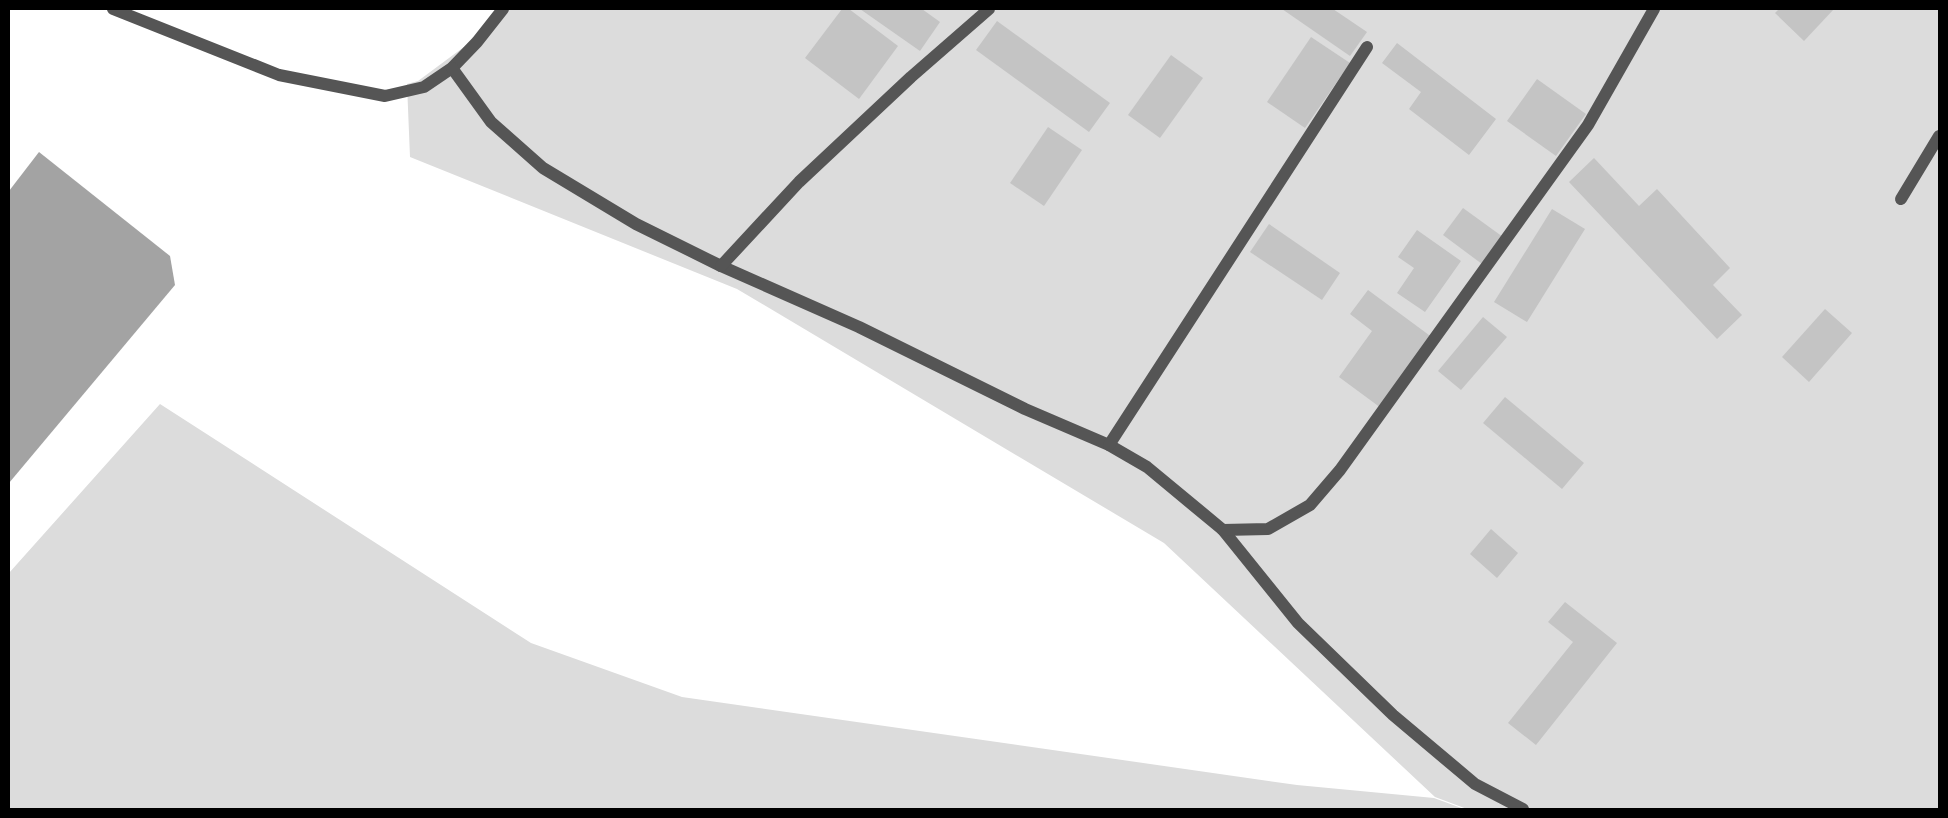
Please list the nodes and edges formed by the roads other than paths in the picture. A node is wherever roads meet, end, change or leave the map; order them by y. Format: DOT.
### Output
graph roads {
  1 [pos="113,9"];
  2 [pos="503,9"];
  3 [pos="989,9"];
  4 [pos="1654,9"];
  5 [pos="1367,48"];
  6 [pos="452,68"];
  7 [pos="1939,136"];
  8 [pos="1901,199"];
  9 [pos="721,266"];
  10 [pos="1108,446"];
  11 [pos="1223,530"];
  12 [pos="1523,809"];
  1 -- 6 [label="lane"];
  2 -- 6 [label="lane"];
  3 -- 9 [label="lane"];
  4 -- 11 [label="lane"];
  5 -- 10 [label="lane"];
  6 -- 9 [label="lane"];
  7 -- 8 [label="lane"];
  9 -- 10 [label="lane"];
  10 -- 11 [label="lane"];
  11 -- 12 [label="lane"];
}
